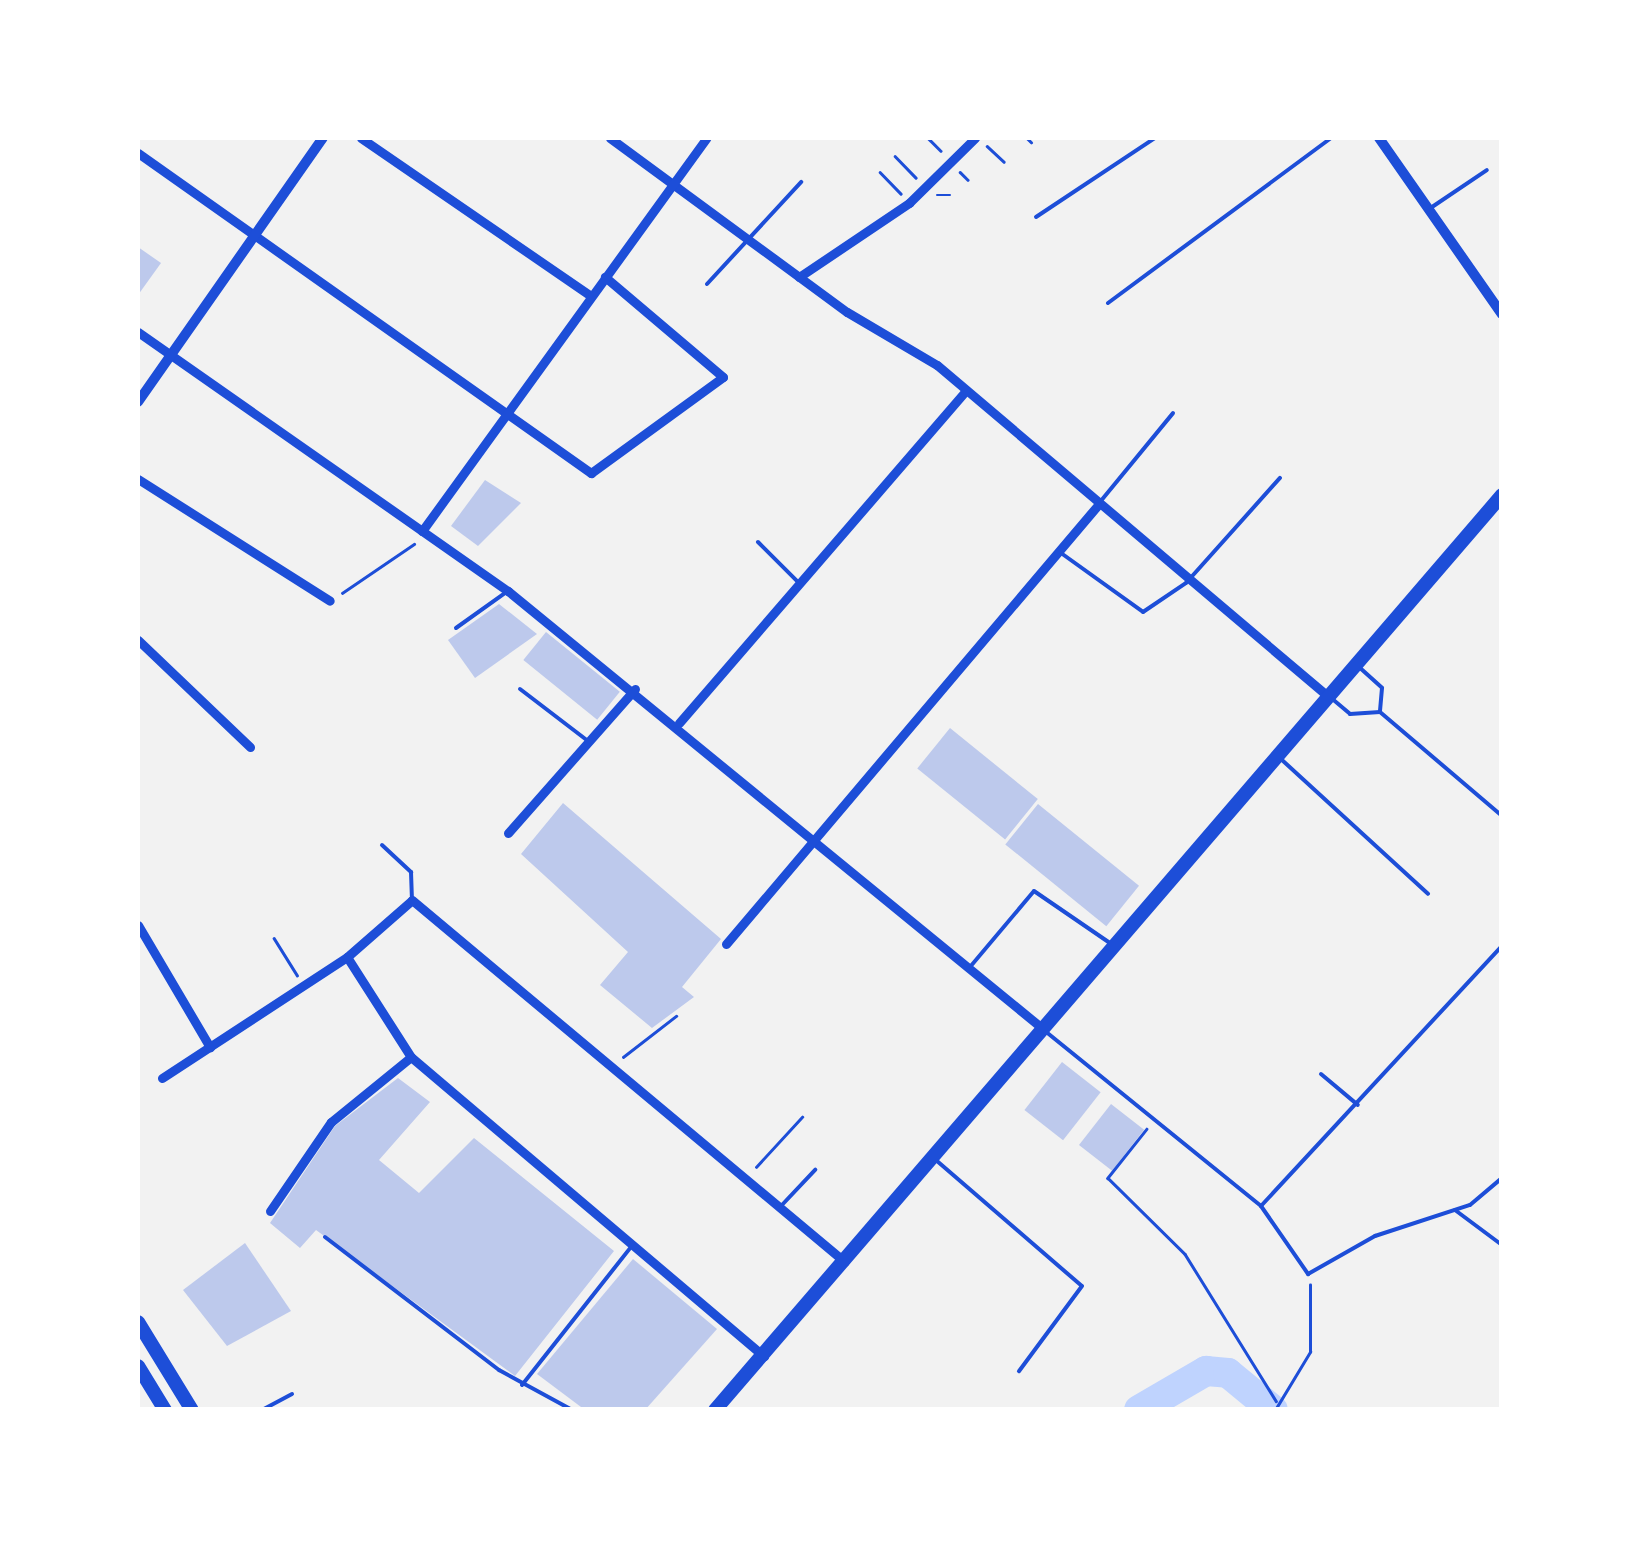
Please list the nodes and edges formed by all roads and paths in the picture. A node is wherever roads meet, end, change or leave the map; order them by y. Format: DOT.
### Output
graph roads {
  1 [pos="322,138"];
  2 [pos="361,138"];
  3 [pos="610,138"];
  4 [pos="707,138"];
  5 [pos="977,138"];
  6 [pos="1155,138"];
  7 [pos="1331,138"];
  8 [pos="1379,138"];
  9 [pos="138,153"];
  10 [pos="1004,162"];
  11 [pos="1487,170"];
  12 [pos="880,172"];
  13 [pos="801,182"];
  14 [pos="673,183"];
  15 [pos="909,202"];
  16 [pos="1432,207"];
  17 [pos="1036,217"];
  18 [pos="254,235"];
  19 [pos="750,238"];
  20 [pos="605,277"];
  21 [pos="799,277"];
  22 [pos="707,284"];
  23 [pos="592,296"];
  24 [pos="1108,302"];
  25 [pos="1502,314"];
  26 [pos="138,332"];
  27 [pos="172,356"];
  28 [pos="966,390"];
  29 [pos="138,402"];
  30 [pos="1173,412"];
  31 [pos="506,414"];
  32 [pos="1280,478"];
  33 [pos="138,480"];
  34 [pos="1502,495"];
  35 [pos="1097,506"];
  36 [pos="422,531"];
  37 [pos="758,542"];
  38 [pos="1059,551"];
  39 [pos="1186,583"];
  40 [pos="800,584"];
  41 [pos="508,591"];
  42 [pos="330,601"];
  43 [pos="456,628"];
  44 [pos="138,640"];
  45 [pos="1353,661"];
  46 [pos="520,689"];
  47 [pos="635,689"];
  48 [pos="1324,693"];
  49 [pos="1380,712"];
  50 [pos="679,723"];
  51 [pos="588,740"];
  52 [pos="250,747"];
  53 [pos="1275,753"];
  54 [pos="1502,816"];
  55 [pos="508,832"];
  56 [pos="818,840"];
  57 [pos="382,844"];
  58 [pos="1428,894"];
  59 [pos="412,900"];
  60 [pos="138,924"];
  61 [pos="274,938"];
  62 [pos="726,944"];
  63 [pos="1114,946"];
  64 [pos="1502,946"];
  65 [pos="346,957"];
  66 [pos="970,968"];
  67 [pos="303,986"];
  68 [pos="676,1016"];
  69 [pos="1042,1028"];
  70 [pos="210,1047"];
  71 [pos="412,1057"];
  72 [pos="614,1064"];
  73 [pos="1321,1074"];
  74 [pos="162,1078"];
  75 [pos="1358,1105"];
  76 [pos="802,1117"];
  77 [pos="1153,1121"];
  78 [pos="934,1159"];
  79 [pos="814,1170"];
  80 [pos="748,1176"];
  81 [pos="1502,1178"];
  82 [pos="782,1206"];
  83 [pos="1262,1206"];
  84 [pos="1455,1210"];
  85 [pos="270,1211"];
  86 [pos="324,1237"];
  87 [pos="632,1246"];
  88 [pos="1502,1246"];
  89 [pos="845,1262"];
  90 [pos="1308,1274"];
  91 [pos="138,1322"];
  92 [pos="764,1356"];
  93 [pos="138,1366"];
  94 [pos="1019,1372"];
  95 [pos="522,1384"];
  96 [pos="292,1394"];
  97 [pos="1276,1401"];
  98 [pos="1275,1408"];
  99 [pos="166,1410"];
  100 [pos="192,1410"];
  101 [pos="262,1410"];
  102 [pos="572,1410"];
  103 [pos="716,1410"];
  1 -- 18 [label="street"];
  2 -- 23 [label="street"];
  3 -- 14 [label="street"];
  4 -- 14 [label="street"];
  5 -- 10 [label="path"];
  5 -- 15 [label="street"];
  6 -- 17 [label="lane"];
  7 -- 24 [label="lane"];
  8 -- 16 [label="street"];
  9 -- 18 [label="street"];
  11 -- 16 [label="lane"];
  12 -- 15 [label="path"];
  13 -- 19 [label="lane"];
  14 -- 19 [label="street"];
  14 -- 20 [label="street"];
  15 -- 21 [label="street"];
  16 -- 25 [label="street"];
  18 -- 27 [label="street"];
  18 -- 31 [label="street"];
  19 -- 21 [label="street"];
  19 -- 22 [label="lane"];
  20 -- 23 [label="street"];
  20 -- 31 [label="street"];
  21 -- 28 [label="street"];
  23 -- 31 [label="street"];
  26 -- 27 [label="street"];
  27 -- 29 [label="street"];
  27 -- 36 [label="street"];
  28 -- 35 [label="street"];
  28 -- 40 [label="street"];
  30 -- 35 [label="lane"];
  31 -- 36 [label="street"];
  32 -- 39 [label="lane"];
  33 -- 42 [label="street"];
  34 -- 45 [label="main road"];
  35 -- 38 [label="street"];
  35 -- 39 [label="street"];
  36 -- 41 [label="street"];
  36 -- 42 [label="path"];
  37 -- 40 [label="lane"];
  38 -- 39 [label="lane"];
  38 -- 56 [label="street"];
  39 -- 48 [label="street"];
  40 -- 50 [label="street"];
  41 -- 43 [label="lane"];
  41 -- 47 [label="street"];
  44 -- 52 [label="street"];
  45 -- 48 [label="main road"];
  45 -- 49 [label="lane"];
  46 -- 51 [label="lane"];
  47 -- 50 [label="street"];
  47 -- 51 [label="street"];
  48 -- 49 [label="lane"];
  48 -- 53 [label="main road"];
  49 -- 54 [label="lane"];
  50 -- 56 [label="street"];
  51 -- 55 [label="street"];
  53 -- 58 [label="lane"];
  53 -- 63 [label="main road"];
  56 -- 62 [label="street"];
  56 -- 66 [label="street"];
  57 -- 59 [label="lane"];
  59 -- 65 [label="street"];
  59 -- 72 [label="street"];
  60 -- 70 [label="street"];
  61 -- 67 [label="path"];
  63 -- 66 [label="lane"];
  63 -- 69 [label="main road"];
  64 -- 75 [label="lane"];
  65 -- 67 [label="street"];
  65 -- 71 [label="street"];
  66 -- 69 [label="street"];
  67 -- 70 [label="street"];
  68 -- 72 [label="path"];
  69 -- 77 [label="lane"];
  69 -- 78 [label="main road"];
  70 -- 74 [label="street"];
  71 -- 85 [label="street"];
  71 -- 87 [label="street"];
  72 -- 80 [label="street"];
  73 -- 75 [label="lane"];
  75 -- 83 [label="lane"];
  76 -- 80 [label="path"];
  77 -- 83 [label="lane"];
  77 -- 97 [label="path"];
  78 -- 89 [label="main road"];
  78 -- 94 [label="lane"];
  79 -- 82 [label="lane"];
  80 -- 82 [label="street"];
  81 -- 84 [label="lane"];
  82 -- 89 [label="street"];
  83 -- 90 [label="lane"];
  84 -- 88 [label="lane"];
  84 -- 90 [label="lane"];
  86 -- 95 [label="lane"];
  87 -- 92 [label="street"];
  87 -- 95 [label="lane"];
  89 -- 92 [label="main road"];
  90 -- 97 [label="path"];
  91 -- 100 [label="main road"];
  92 -- 103 [label="main road"];
  93 -- 99 [label="main road"];
  95 -- 102 [label="lane"];
  96 -- 101 [label="lane"];
  97 -- 98 [label="path"];
}
